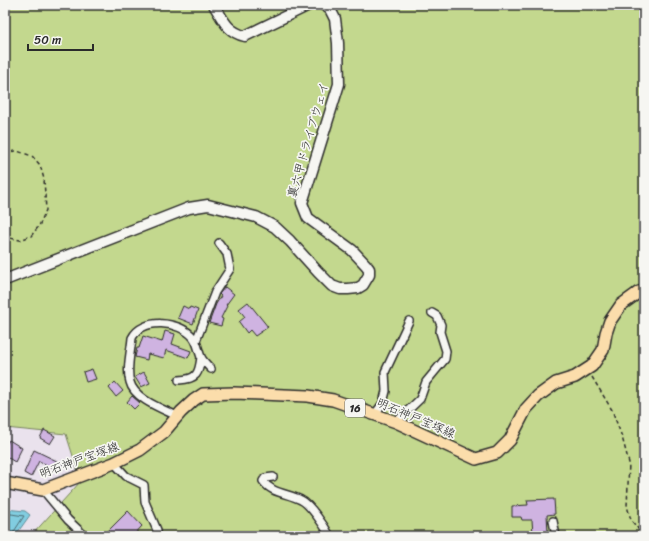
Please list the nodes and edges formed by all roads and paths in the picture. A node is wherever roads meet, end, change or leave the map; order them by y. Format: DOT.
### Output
graph roads {
  1 [pos="214,5"];
  2 [pos="309,5"];
  3 [pos="324,5"];
  4 [pos="5,152"];
  5 [pos="5,237"];
  6 [pos="219,243"];
  7 [pos="5,280"];
  8 [pos="644,291"];
  9 [pos="432,313"];
  10 [pos="409,321"];
  11 [pos="196,342"];
  12 [pos="201,357"];
  13 [pos="592,366"];
  14 [pos="211,369"];
  15 [pos="180,380"];
  16 [pos="375,414"];
  17 [pos="177,416"];
  18 [pos="396,422"];
  19 [pos="114,464"];
  20 [pos="273,477"];
  21 [pos="5,483"];
  22 [pos="43,490"];
  23 [pos="552,521"];
  24 [pos="85,536"];
  25 [pos="157,536"];
  26 [pos="330,536"];
  27 [pos="556,536"];
  28 [pos="644,536"];
  1 -- 2 [label="street"];
  3 -- 7 [label="street, 裏六甲ドライブウェイ"];
  4 -- 5 [label="path"];
  6 -- 11 [label="street"];
  8 -- 13 [label="main road, 明石神戸宝塚線 / 16"];
  9 -- 18 [label="street"];
  10 -- 16 [label="street"];
  11 -- 12 [label="street"];
  11 -- 17 [label="street"];
  12 -- 14 [label="street"];
  12 -- 15 [label="street"];
  13 -- 18 [label="main road, 明石神戸宝塚線 / 16"];
  13 -- 28 [label="path"];
  16 -- 17 [label="main road, 明石神戸宝塚線 / 16"];
  16 -- 18 [label="main road, 明石神戸宝塚線 / 16"];
  17 -- 19 [label="main road, 明石神戸宝塚線 / 16"];
  19 -- 22 [label="main road, 明石神戸宝塚線 / 16"];
  19 -- 25 [label="street"];
  20 -- 26 [label="street"];
  21 -- 22 [label="main road, 明石神戸宝塚線"];
  22 -- 24 [label="street"];
  23 -- 27 [label="street"];
}
